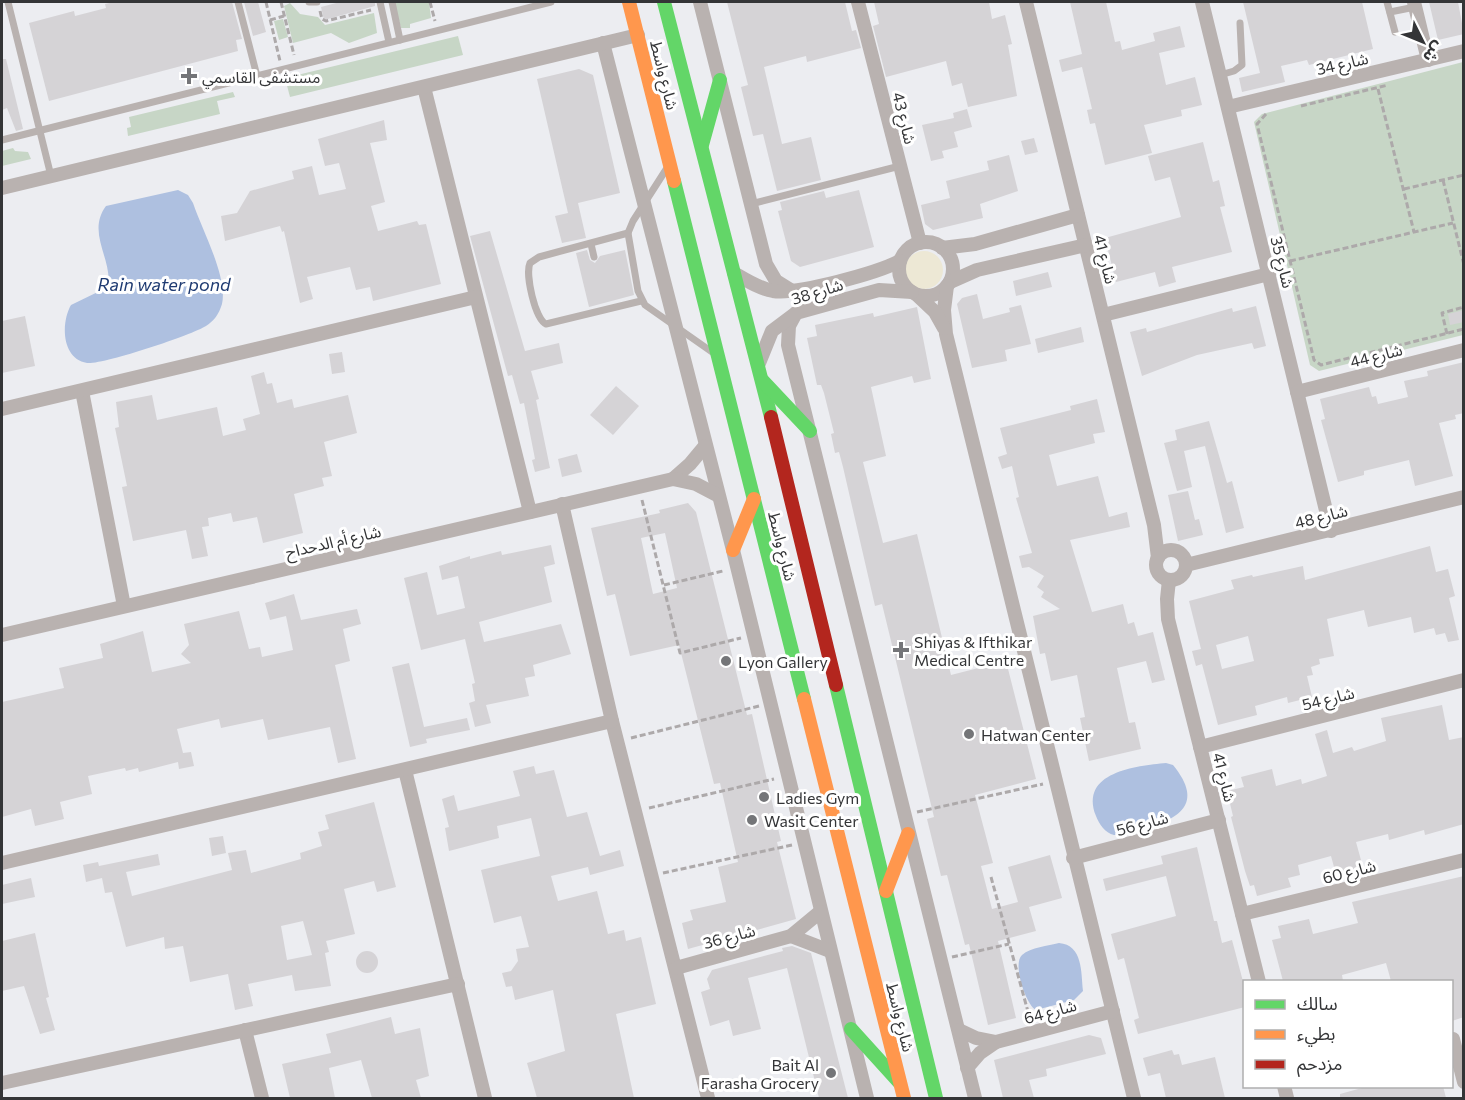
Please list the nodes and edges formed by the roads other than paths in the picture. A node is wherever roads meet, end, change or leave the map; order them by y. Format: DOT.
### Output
graph roads {
  1 [pos="8,2"];
  2 [pos="238,2"];
  3 [pos="309,2"];
  4 [pos="318,2"];
  5 [pos="392,2"];
  6 [pos="551,2"];
  7 [pos="629,2"];
  8 [pos="664,2"];
  9 [pos="700,2"];
  10 [pos="858,2"];
  11 [pos="1026,2"];
  12 [pos="1202,2"];
  13 [pos="1387,2"];
  14 [pos="1414,4"];
  15 [pos="381,5"];
  16 [pos="1390,12"];
  17 [pos="1240,23"];
  18 [pos="1395,32"];
  19 [pos="638,35"];
  20 [pos="400,40"];
  21 [pos="389,42"];
  22 [pos="603,44"];
  23 [pos="1464,51"];
  24 [pos="1428,60"];
  25 [pos="257,75"];
  26 [pos="1220,75"];
  27 [pos="720,80"];
  28 [pos="424,87"];
  29 [pos="1228,107"];
  30 [pos="39,130"];
  31 [pos="2,140"];
  32 [pos="701,148"];
  33 [pos="670,163"];
  34 [pos="900,166"];
  35 [pos="51,176"];
  36 [pos="2,188"];
  37 [pos="645,201"];
  38 [pos="751,204"];
  39 [pos="1078,215"];
  40 [pos="628,233"];
  41 [pos="920,243"];
  42 [pos="591,244"];
  43 [pos="1086,245"];
  44 [pos="942,248"];
  45 [pos="594,257"];
  46 [pos="900,261"];
  47 [pos="733,272"];
  48 [pos="1269,273"];
  49 [pos="948,284"];
  50 [pos="792,291"];
  51 [pos="914,294"];
  52 [pos="476,297"];
  53 [pos="642,301"];
  54 [pos="796,313"];
  55 [pos="1103,315"];
  56 [pos="675,326"];
  57 [pos="946,334"];
  58 [pos="1464,350"];
  59 [pos="717,356"];
  60 [pos="759,365"];
  61 [pos="762,380"];
  62 [pos="82,391"];
  63 [pos="1297,392"];
  64 [pos="2,409"];
  65 [pos="810,431"];
  66 [pos="705,447"];
  67 [pos="673,478"];
  68 [pos="717,495"];
  69 [pos="1464,497"];
  70 [pos="754,499"];
  71 [pos="562,504"];
  72 [pos="530,512"];
  73 [pos="1154,525"];
  74 [pos="1331,531"];
  75 [pos="733,550"];
  76 [pos="1174,550"];
  77 [pos="1158,558"];
  78 [pos="1186,565"];
  79 [pos="1169,580"];
  80 [pos="124,606"];
  81 [pos="2,635"];
  82 [pos="1464,680"];
  83 [pos="612,721"];
  84 [pos="1200,747"];
  85 [pos="405,770"];
  86 [pos="1219,820"];
  87 [pos="908,834"];
  88 [pos="1073,858"];
  89 [pos="1464,860"];
  90 [pos="2,863"];
  91 [pos="886,891"];
  92 [pos="820,912"];
  93 [pos="1242,914"];
  94 [pos="791,936"];
  95 [pos="830,951"];
  96 [pos="676,968"];
  97 [pos="1259,980"];
  98 [pos="458,984"];
  99 [pos="1113,1011"];
  100 [pos="850,1029"];
  101 [pos="245,1030"];
  102 [pos="959,1030"];
  103 [pos="1456,1038"];
  104 [pos="996,1042"];
  105 [pos="968,1068"];
  106 [pos="1464,1082"];
  107 [pos="2,1083"];
  108 [pos="901,1083"];
  109 [pos="262,1098"];
  110 [pos="485,1098"];
  111 [pos="708,1098"];
  112 [pos="867,1098"];
  113 [pos="904,1098"];
  114 [pos="936,1098"];
  115 [pos="975,1098"];
  116 [pos="1134,1098"];
  1 -- 30 [label="lane"];
  2 -- 25 [label="lane"];
  3 -- 4 [label="lane"];
  5 -- 20 [label="lane"];
  6 -- 20 [label="lane"];
  7 -- 19 [label="main road, شارع واسط"];
  8 -- 32 [label="main road, شارع واسط"];
  9 -- 27 [label="street"];
  10 -- 34 [label="street, شارع 43"];
  11 -- 39 [label="street, شارع 41"];
  12 -- 26 [label="street, شارع 35"];
  13 -- 16 [label="lane"];
  14 -- 16 [label="lane"];
  14 -- 24 [label="street"];
  15 -- 21 [label="lane"];
  16 -- 18 [label="lane"];
  17 -- 26 [label="lane"];
  19 -- 22 [label="street"];
  19 -- 33 [label="main road, شارع واسط"];
  20 -- 21 [label="lane"];
  21 -- 25 [label="lane"];
  22 -- 28 [label="street"];
  22 -- 37 [label="street"];
  23 -- 24 [label="street, شارع 34"];
  24 -- 29 [label="street, شارع 34"];
  25 -- 30 [label="lane"];
  26 -- 29 [label="street, شارع 35"];
  27 -- 32 [label="main road"];
  27 -- 38 [label="street"];
  28 -- 35 [label="street"];
  28 -- 52 [label="street"];
  29 -- 48 [label="street, شارع 35"];
  30 -- 31 [label="lane"];
  30 -- 35 [label="lane"];
  32 -- 47 [label="main road, شارع واسط"];
  33 -- 37 [label="lane"];
  33 -- 59 [label="main road, شارع واسط"];
  34 -- 38 [label="lane"];
  34 -- 41 [label="street, شارع 43"];
  35 -- 36 [label="street"];
  37 -- 40 [label="lane"];
  37 -- 56 [label="street"];
  38 -- 50 [label="street"];
  39 -- 43 [label="street, شارع 41"];
  39 -- 44 [label="street"];
  40 -- 42 [label="lane"];
  40 -- 53 [label="lane"];
  41 -- 44 [label="street"];
  41 -- 46 [label="street"];
  42 -- 45 [label="lane"];
  42 -- 53 [label="lane"];
  43 -- 49 [label="street"];
  43 -- 55 [label="street, شارع 41"];
  44 -- 49 [label="street"];
  46 -- 50 [label="street, شارع 38"];
  46 -- 51 [label="street"];
  47 -- 50 [label="street, شارع 38"];
  47 -- 60 [label="main road, شارع واسط"];
  48 -- 55 [label="street"];
  48 -- 63 [label="street, شارع 35"];
  49 -- 51 [label="street"];
  49 -- 57 [label="street"];
  51 -- 54 [label="street, شارع 38"];
  51 -- 57 [label="street"];
  52 -- 62 [label="street"];
  52 -- 72 [label="street"];
  53 -- 56 [label="lane"];
  54 -- 60 [label="street, شارع 38"];
  54 -- 65 [label="street"];
  55 -- 73 [label="street, شارع 41"];
  56 -- 59 [label="lane"];
  56 -- 66 [label="street"];
  57 -- 88 [label="street"];
  58 -- 63 [label="street, شارع 44"];
  59 -- 70 [label="main road, شارع واسط"];
  60 -- 61 [label="main road, شارع واسط"];
  61 -- 65 [label="main road"];
  61 -- 91 [label="main road, شارع واسط"];
  62 -- 64 [label="street"];
  62 -- 80 [label="street"];
  63 -- 74 [label="street, شارع 35"];
  65 -- 87 [label="street"];
  66 -- 67 [label="street, شارع أم الدحداح"];
  66 -- 68 [label="street"];
  67 -- 68 [label="street"];
  67 -- 71 [label="street, شارع أم الدحداح"];
  68 -- 75 [label="street"];
  69 -- 74 [label="street, شارع 48"];
  70 -- 75 [label="main road"];
  70 -- 108 [label="main road, شارع واسط"];
  71 -- 72 [label="street, شارع أم الدحداح"];
  71 -- 83 [label="street"];
  72 -- 80 [label="street, شارع أم الدحداح"];
  73 -- 76 [label="street, شارع 41"];
  73 -- 77 [label="street, شارع 41"];
  74 -- 78 [label="street, شارع 48"];
  75 -- 92 [label="street"];
  76 -- 77 [label="street"];
  76 -- 78 [label="street"];
  77 -- 79 [label="street"];
  78 -- 79 [label="street"];
  79 -- 84 [label="street, شارع 41"];
  80 -- 81 [label="street, شارع أم الدحداح"];
  82 -- 84 [label="street, شارع 54"];
  83 -- 85 [label="street"];
  83 -- 96 [label="street"];
  84 -- 86 [label="street, شارع 41"];
  85 -- 90 [label="street"];
  85 -- 98 [label="street"];
  86 -- 88 [label="street, شارع 56"];
  86 -- 93 [label="street, شارع 41"];
  87 -- 91 [label="main road"];
  87 -- 102 [label="street"];
  88 -- 99 [label="street"];
  89 -- 93 [label="street, شارع 60"];
  91 -- 114 [label="main road, شارع واسط"];
  92 -- 94 [label="street, شارع 36"];
  92 -- 95 [label="street"];
  93 -- 97 [label="street, شارع 41"];
  94 -- 95 [label="street"];
  94 -- 96 [label="street, شارع 36"];
  95 -- 100 [label="street"];
  96 -- 111 [label="street"];
  98 -- 101 [label="street"];
  98 -- 110 [label="street"];
  99 -- 104 [label="street, شارع 64"];
  99 -- 116 [label="street"];
  100 -- 108 [label="main road"];
  100 -- 112 [label="street"];
  101 -- 107 [label="street"];
  101 -- 109 [label="street"];
  102 -- 104 [label="street"];
  102 -- 105 [label="street"];
  103 -- 106 [label="street"];
  104 -- 105 [label="street, شارع 64"];
  105 -- 115 [label="street"];
  108 -- 113 [label="main road, شارع واسط"];
}
